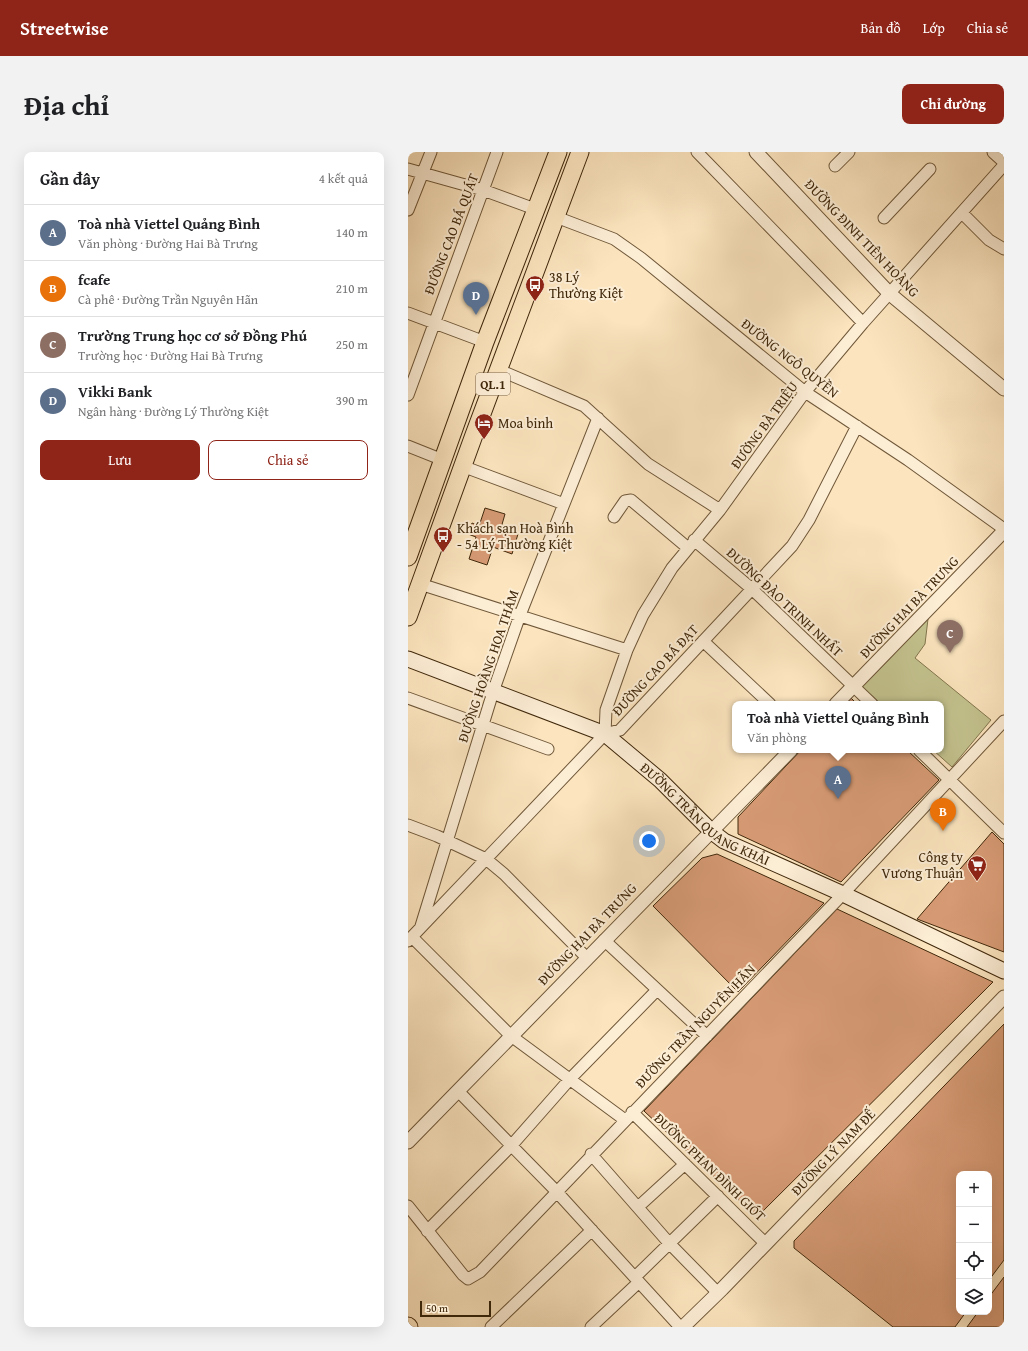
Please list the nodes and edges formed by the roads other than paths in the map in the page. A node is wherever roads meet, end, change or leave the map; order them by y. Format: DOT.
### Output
graph roads {
  1 [pos="431,152"];
  2 [pos="497,152"];
  3 [pos="558,152"];
  4 [pos="580,152"];
  5 [pos="696,152"];
  6 [pos="756,152"];
  7 [pos="849,152"];
  8 [pos="994,152"];
  9 [pos="1004,161"];
  10 [pos="1004,165"];
  11 [pos="835,166"];
  12 [pos="408,169"];
  13 [pos="930,169"];
  14 [pos="424,174"];
  15 [pos="484,190"];
  16 [pos="536,209"];
  17 [pos="408,210"];
  18 [pos="962,214"];
  19 [pos="556,217"];
  20 [pos="884,218"];
  21 [pos="1004,249"];
  22 [pos="890,294"];
  23 [pos="408,313"];
  24 [pos="433,322"];
  25 [pos="863,323"];
  26 [pos="485,342"];
  27 [pos="499,370"];
  28 [pos="1004,388"];
  29 [pos="806,392"];
  30 [pos="408,395"];
  31 [pos="598,418"];
  32 [pos="857,426"];
  33 [pos="454,428"];
  34 [pos="474,435"];
  35 [pos="408,446"];
  36 [pos="443,460"];
  37 [pos="462,466"];
  38 [pos="564,504"];
  39 [pos="720,510"];
  40 [pos="614,517"];
  41 [pos="1004,530"];
  42 [pos="691,544"];
  43 [pos="408,557"];
  44 [pos="420,584"];
  45 [pos="752,589"];
  46 [pos="520,615"];
  47 [pos="408,617"];
  48 [pos="703,641"];
  49 [pos="627,650"];
  50 [pos="408,659"];
  51 [pos="854,686"];
  52 [pos="493,692"];
  53 [pos="408,698"];
  54 [pos="767,701"];
  55 [pos="839,701"];
  56 [pos="869,701"];
  57 [pos="482,726"];
  58 [pos="1002,727"];
  59 [pos="605,734"];
  60 [pos="548,749"];
  61 [pos="788,753"];
  62 [pos="922,753"];
  63 [pos="950,780"];
  64 [pos="408,825"];
  65 [pos="711,830"];
  66 [pos="1004,833"];
  67 [pos="446,840"];
  68 [pos="486,859"];
  69 [pos="843,894"];
  70 [pos="413,935"];
  71 [pos="604,940"];
  72 [pos="586,958"];
  73 [pos="1004,971"];
  74 [pos="658,990"];
  75 [pos="1004,997"];
  76 [pos="511,1036"];
  77 [pos="707,1036"];
  78 [pos="570,1079"];
  79 [pos="458,1091"];
  80 [pos="628,1116"];
  81 [pos="408,1142"];
  82 [pos="511,1146"];
  83 [pos="591,1154"];
  84 [pos="685,1164"];
  85 [pos="556,1191"];
  86 [pos="718,1196"];
  87 [pos="408,1206"];
  88 [pos="638,1207"];
  89 [pos="592,1230"];
  90 [pos="427,1231"];
  91 [pos="669,1243"];
  92 [pos="766,1244"];
  93 [pos="637,1279"];
  94 [pos="718,1293"];
  95 [pos="490,1327"];
  96 [pos="591,1327"];
  97 [pos="681,1327"];
  1 -- 14 [label="street"];
  2 -- 15 [label="street, ĐƯỜNG CAO BÁ QUÁT"];
  3 -- 16 [label="main road, QL.1"];
  4 -- 19 [label="main road, QL.1"];
  5 -- 25 [label="street"];
  6 -- 22 [label="street, ĐƯỜNG ĐINH TIÊN HOÀNG"];
  7 -- 11 [label="street"];
  8 -- 9 [label="street"];
  10 -- 18 [label="street, ĐƯỜNG BÀ TRIỆU"];
  12 -- 14 [label="street"];
  13 -- 20 [label="street"];
  14 -- 15 [label="street"];
  14 -- 17 [label="street"];
  15 -- 16 [label="street"];
  15 -- 24 [label="street, ĐƯỜNG CAO BÁ QUÁT"];
  16 -- 19 [label="main road"];
  16 -- 26 [label="main road, QL.1"];
  18 -- 21 [label="street"];
  18 -- 22 [label="street, ĐƯỜNG BÀ TRIỆU"];
  19 -- 27 [label="main road, QL.1"];
  19 -- 29 [label="street, ĐƯỜNG NGÔ QUYỀN"];
  22 -- 25 [label="street, ĐƯỜNG BÀ TRIỆU"];
  22 -- 28 [label="street, ĐƯỜNG ĐINH TIÊN HOÀNG"];
  23 -- 24 [label="street"];
  24 -- 26 [label="street"];
  24 -- 30 [label="street, ĐƯỜNG CAO BÁ QUÁT"];
  25 -- 29 [label="street, ĐƯỜNG BÀ TRIỆU"];
  26 -- 33 [label="main road, QL.1"];
  27 -- 31 [label="street"];
  27 -- 34 [label="main road, QL.1"];
  29 -- 32 [label="street, ĐƯỜNG NGÔ QUYỀN"];
  29 -- 39 [label="street, ĐƯỜNG BÀ TRIỆU"];
  31 -- 38 [label="street, ĐƯỜNG HOÀNG HOA THÁM"];
  31 -- 39 [label="street"];
  32 -- 41 [label="street, ĐƯỜNG NGÔ QUYỀN"];
  32 -- 45 [label="street, ĐƯỜNG CAO BÁ ĐẠT"];
  33 -- 34 [label="main road"];
  33 -- 36 [label="main road, QL.1"];
  34 -- 37 [label="main road, QL.1"];
  35 -- 36 [label="street"];
  36 -- 37 [label="main road"];
  36 -- 43 [label="main road, QL.1"];
  37 -- 38 [label="street"];
  37 -- 44 [label="main road, QL.1"];
  38 -- 46 [label="street, ĐƯỜNG HOÀNG HOA THÁM"];
  39 -- 42 [label="street, ĐƯỜNG BÀ TRIỆU"];
  40 -- 42 [label="street, ĐƯỜNG ĐÀO TRINH NHẤT"];
  41 -- 51 [label="street, ĐƯỜNG HAI BÀ TRƯNG"];
  42 -- 45 [label="street, ĐƯỜNG ĐÀO TRINH NHẤT"];
  42 -- 49 [label="street, ĐƯỜNG BÀ TRIỆU"];
  44 -- 46 [label="street"];
  44 -- 47 [label="main road, QL.1"];
  45 -- 48 [label="street, ĐƯỜNG CAO BÁ ĐẠT"];
  45 -- 51 [label="street, ĐƯỜNG ĐÀO TRINH NHẤT"];
  46 -- 49 [label="street"];
  46 -- 52 [label="street, ĐƯỜNG HOÀNG HOA THÁM"];
  48 -- 54 [label="street"];
  48 -- 59 [label="street, ĐƯỜNG CAO BÁ ĐẠT"];
  49 -- 59 [label="street, ĐƯỜNG BÀ TRIỆU"];
  50 -- 52 [label="main road, ĐƯỜNG TRẦN QUANG KHẢI"];
  51 -- 55 [label="street, ĐƯỜNG HAI BÀ TRƯNG"];
  51 -- 56 [label="street, ĐƯỜNG ĐÀO TRINH NHẤT"];
  52 -- 57 [label="street, ĐƯỜNG HOÀNG HOA THÁM"];
  52 -- 59 [label="main road, ĐƯỜNG TRẦN QUANG KHẢI"];
  53 -- 57 [label="street"];
  57 -- 60 [label="street"];
  57 -- 67 [label="street, ĐƯỜNG HOÀNG HOA THÁM"];
  58 -- 63 [label="street, ĐƯỜNG TRẦN NGUYÊN HÃN"];
  59 -- 65 [label="main road, ĐƯỜNG TRẦN QUANG KHẢI"];
  59 -- 68 [label="street, ĐƯỜNG CAO BÁ ĐẠT"];
  61 -- 65 [label="street, ĐƯỜNG HAI BÀ TRƯNG"];
  62 -- 63 [label="street"];
  63 -- 66 [label="street"];
  63 -- 69 [label="street, ĐƯỜNG TRẦN NGUYÊN HÃN"];
  64 -- 67 [label="street"];
  65 -- 69 [label="main road, ĐƯỜNG TRẦN QUANG KHẢI"];
  65 -- 71 [label="street, ĐƯỜNG HAI BÀ TRƯNG"];
  67 -- 68 [label="street"];
  67 -- 70 [label="street, ĐƯỜNG HOÀNG HOA THÁM"];
  68 -- 70 [label="street, ĐƯỜNG CAO BÁ ĐẠT"];
  68 -- 72 [label="street"];
  69 -- 73 [label="main road, ĐƯỜNG TRẦN QUANG KHẢI"];
  69 -- 77 [label="street, ĐƯỜNG TRẦN NGUYÊN HÃN"];
  70 -- 76 [label="street, ĐƯỜNG PHAN ĐÌNH GIÓT"];
  71 -- 72 [label="street, ĐƯỜNG HAI BÀ TRƯNG"];
  71 -- 74 [label="street"];
  72 -- 76 [label="street, ĐƯỜNG HAI BÀ TRƯNG"];
  74 -- 77 [label="street"];
  74 -- 78 [label="street"];
  75 -- 92 [label="street, ĐƯỜNG LÝ NAM ĐẾ"];
  76 -- 78 [label="street, ĐƯỜNG PHAN ĐÌNH GIÓT"];
  76 -- 79 [label="street, ĐƯỜNG HAI BÀ TRƯNG"];
  77 -- 80 [label="street, ĐƯỜNG TRẦN NGUYÊN HÃN"];
  78 -- 80 [label="street, ĐƯỜNG PHAN ĐÌNH GIÓT"];
  78 -- 82 [label="street"];
  79 -- 81 [label="street, ĐƯỜNG HAI BÀ TRƯNG"];
  79 -- 82 [label="street"];
  80 -- 83 [label="street, ĐƯỜNG TRẦN NGUYÊN HÃN"];
  80 -- 84 [label="street, ĐƯỜNG PHAN ĐÌNH GIÓT"];
  82 -- 85 [label="street"];
  82 -- 90 [label="street"];
  83 -- 85 [label="street, ĐƯỜNG TRẦN NGUYÊN HÃN"];
  83 -- 88 [label="street"];
  84 -- 86 [label="street, ĐƯỜNG PHAN ĐÌNH GIÓT"];
  84 -- 88 [label="street"];
  85 -- 89 [label="street"];
  85 -- 90 [label="street, ĐƯỜNG TRẦN NGUYÊN HÃN"];
  86 -- 91 [label="street"];
  86 -- 92 [label="street, ĐƯỜNG PHAN ĐÌNH GIÓT"];
  87 -- 90 [label="street, ĐƯỜNG TRẦN NGUYÊN HÃN"];
  88 -- 91 [label="street"];
  89 -- 93 [label="street"];
  89 -- 95 [label="street"];
  91 -- 93 [label="street"];
  91 -- 94 [label="street"];
  92 -- 94 [label="street, ĐƯỜNG LÝ NAM ĐẾ"];
  93 -- 96 [label="street"];
  93 -- 97 [label="street"];
  94 -- 97 [label="street, ĐƯỜNG LÝ NAM ĐẾ"];
}
